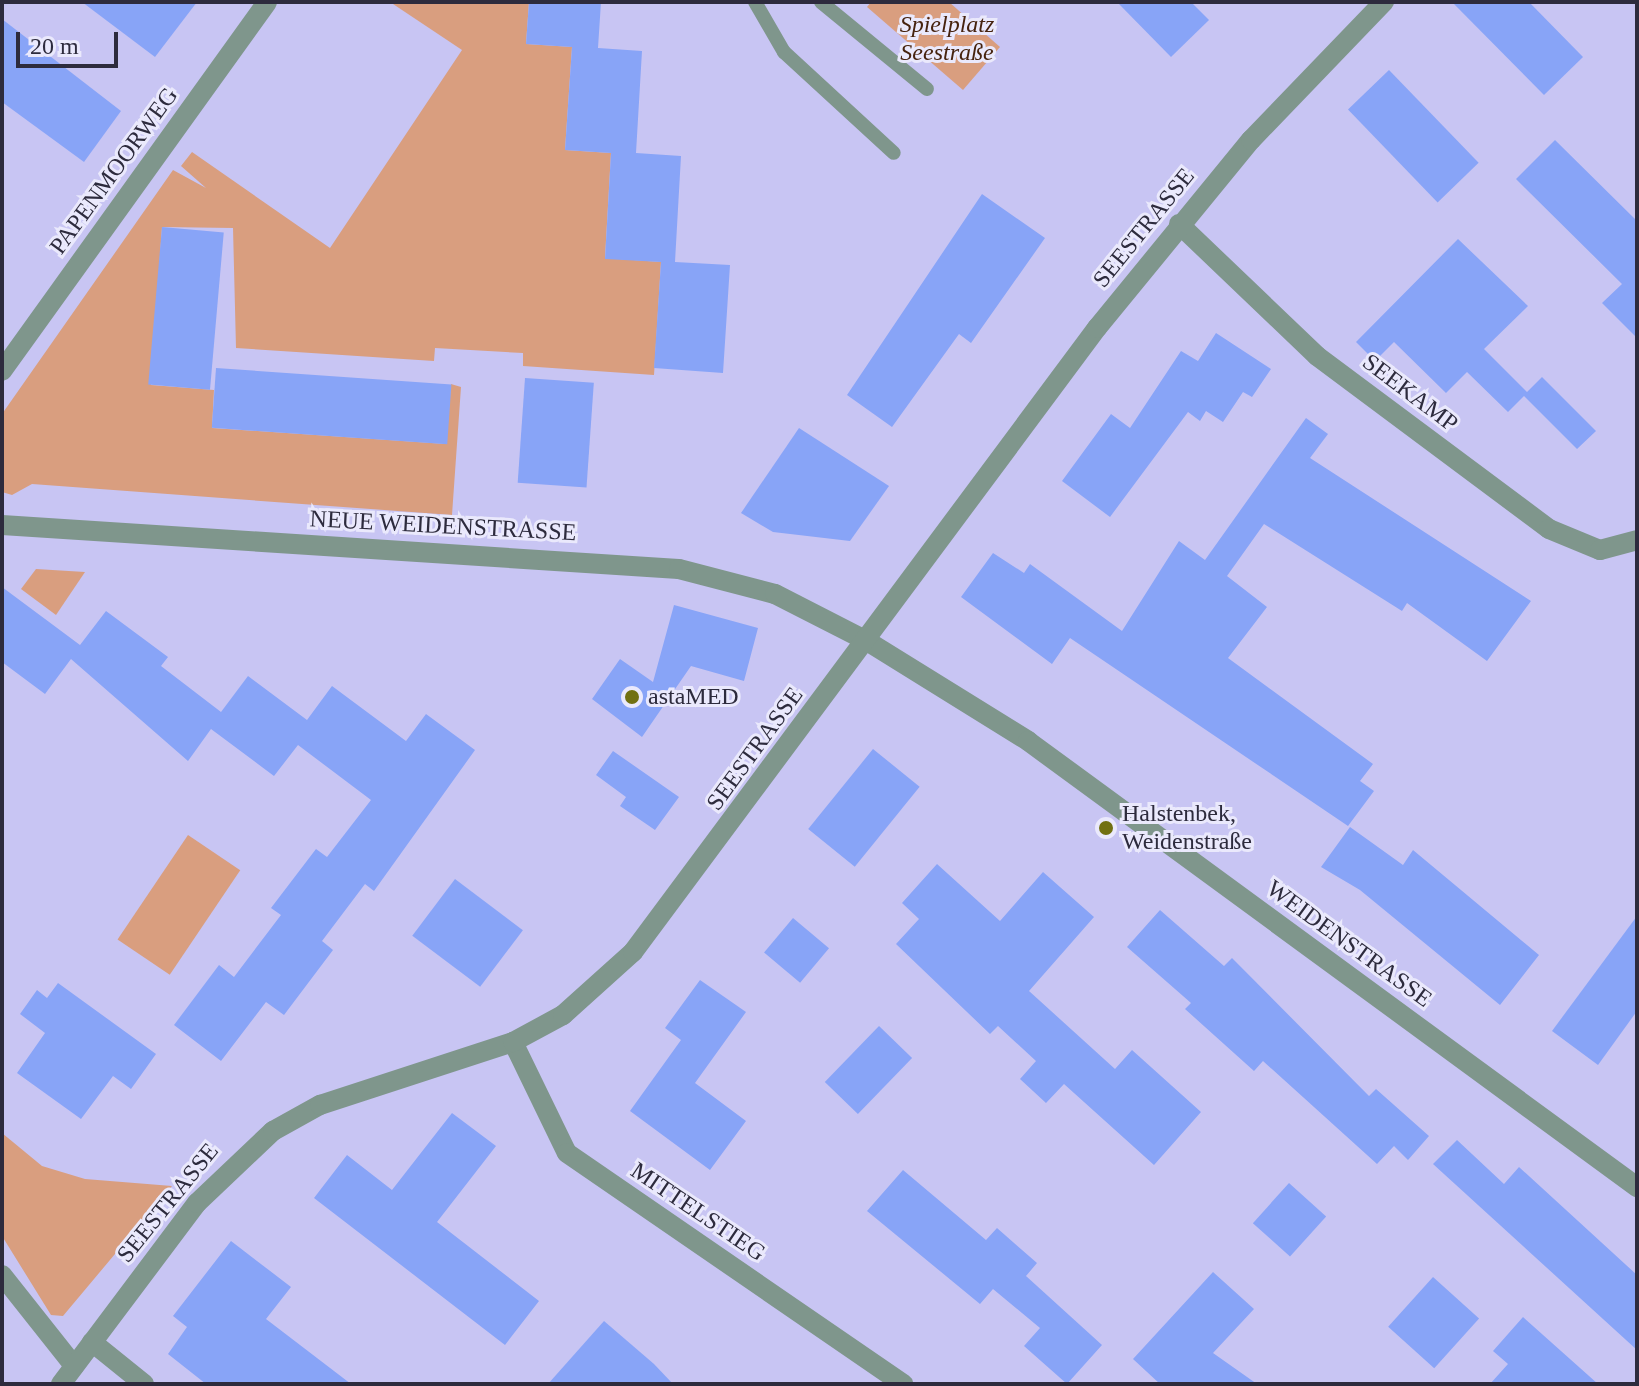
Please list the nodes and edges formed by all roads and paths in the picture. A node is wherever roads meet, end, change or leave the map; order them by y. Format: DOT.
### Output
graph roads {
  1 [pos="267,2"];
  2 [pos="755,2"];
  3 [pos="821,2"];
  4 [pos="1384,2"];
  5 [pos="927,89"];
  6 [pos="894,153"];
  7 [pos="1179,224"];
  8 [pos="2,371"];
  9 [pos="2,525"];
  10 [pos="1637,540"];
  11 [pos="867,641"];
  12 [pos="513,1042"];
  13 [pos="1637,1187"];
  14 [pos="2,1275"];
  15 [pos="92,1342"];
  16 [pos="74,1366"];
  17 [pos="61,1384"];
  18 [pos="144,1384"];
  19 [pos="903,1384"];
  1 -- 8 [label="street, PAPENMOORWEG"];
  2 -- 6 [label="lane"];
  3 -- 5 [label="lane"];
  4 -- 7 [label="street, SEESTRASSE"];
  7 -- 10 [label="street, SEEKAMP"];
  7 -- 11 [label="street, SEESTRASSE"];
  9 -- 11 [label="street, NEUE WEIDENSTRASSE"];
  11 -- 12 [label="street, SEESTRASSE"];
  11 -- 13 [label="street, WEIDENSTRASSE"];
  12 -- 15 [label="street, SEESTRASSE"];
  12 -- 19 [label="street, MITTELSTIEG"];
  14 -- 16 [label="street"];
  15 -- 16 [label="street, SEESTRASSE"];
  15 -- 18 [label="street"];
  16 -- 17 [label="street, SEESTRASSE"];
}
